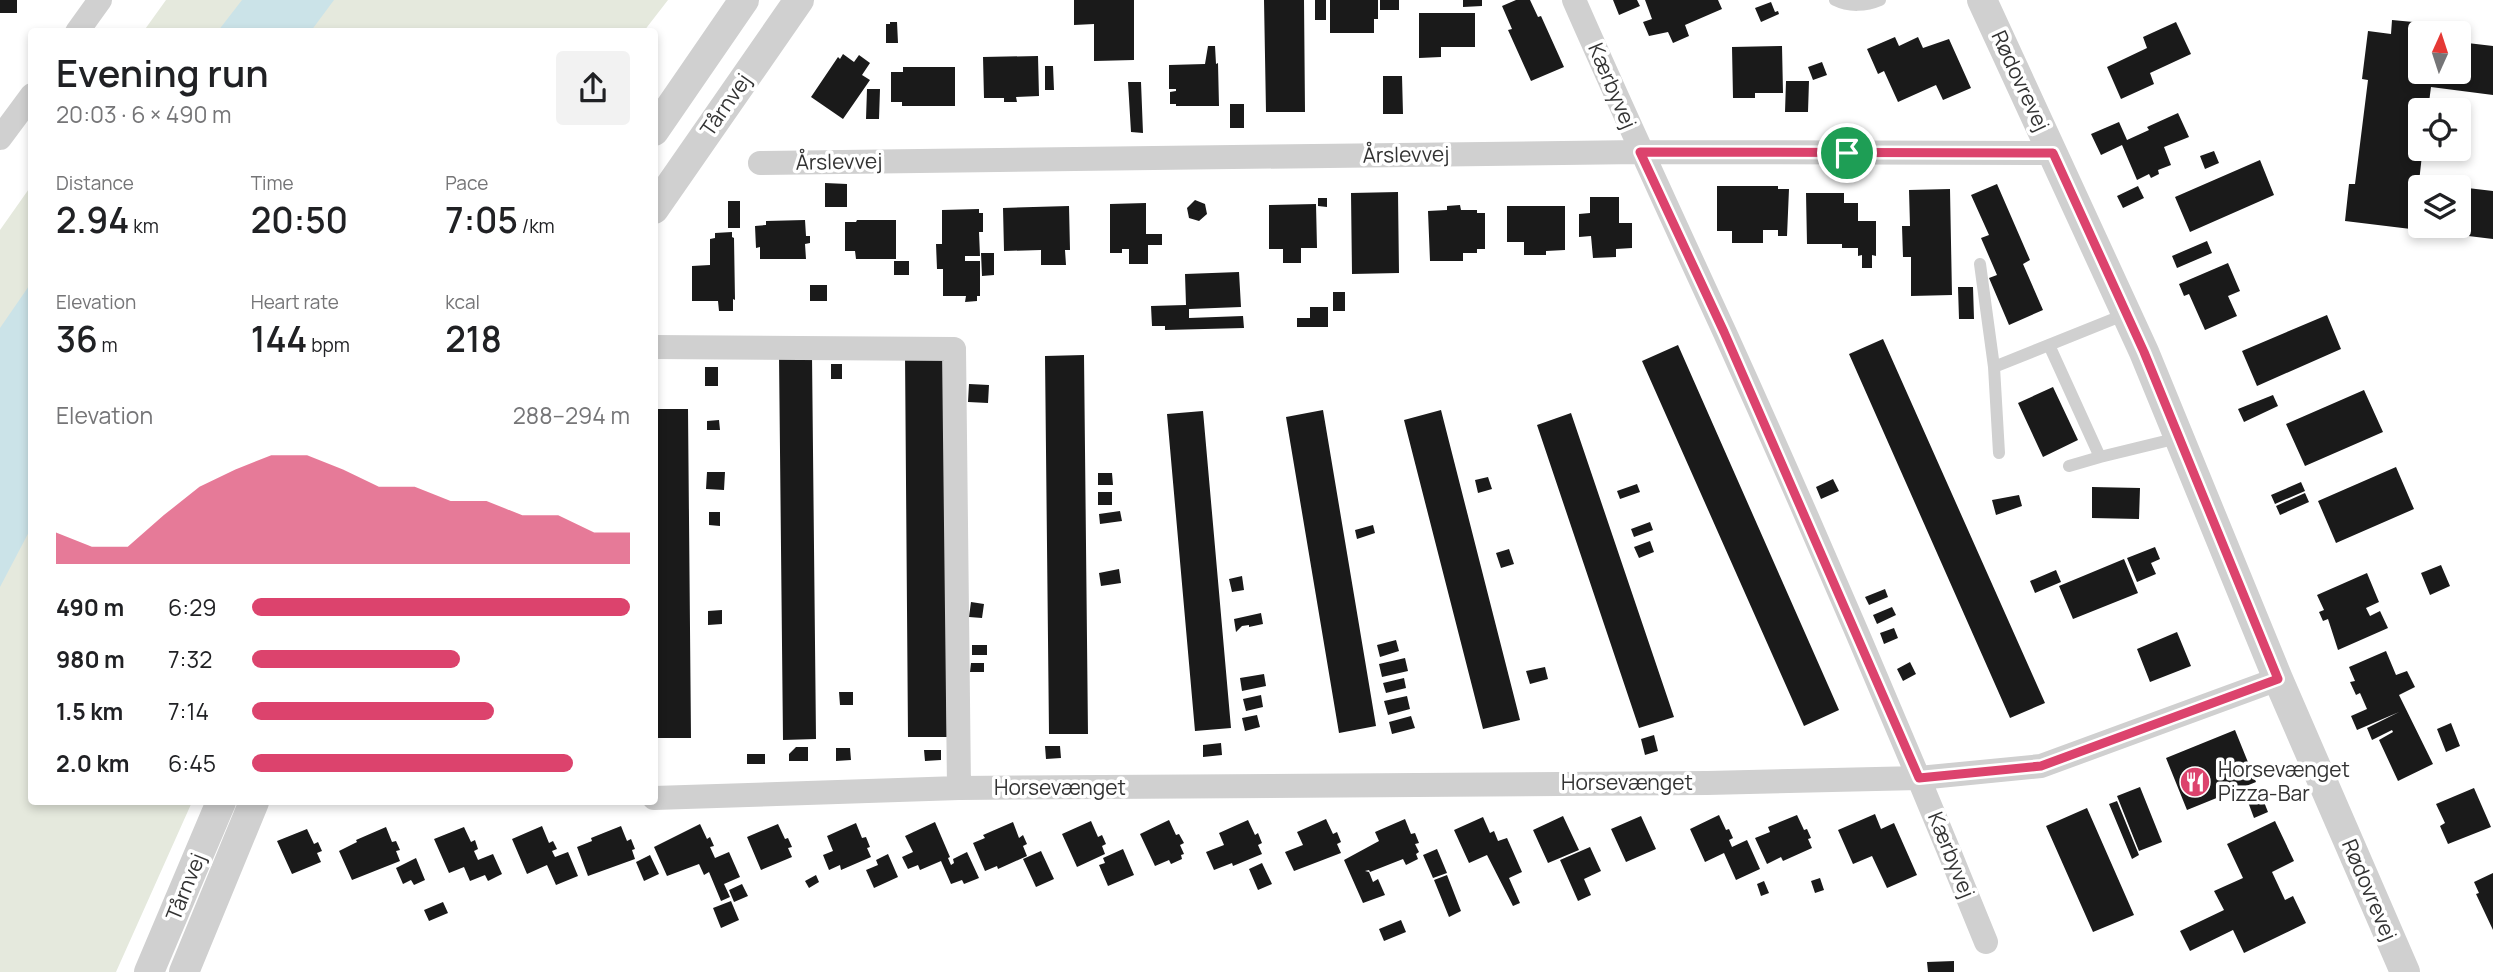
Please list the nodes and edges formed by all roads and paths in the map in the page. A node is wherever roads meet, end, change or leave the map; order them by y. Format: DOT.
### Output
graph roads {
  1 [pos="744,0"];
  2 [pos="799,0"];
  3 [pos="1574,0"];
  4 [pos="1835,0"];
  5 [pos="1880,0"];
  6 [pos="1982,0"];
  7 [pos="95,2"];
  8 [pos="79,28"];
  9 [pos="28,100"];
  10 [pos="658,125"];
  11 [pos="0,138"];
  12 [pos="1640,152"];
  13 [pos="2053,153"];
  14 [pos="760,163"];
  15 [pos="658,203"];
  16 [pos="1980,264"];
  17 [pos="2126,314"];
  18 [pos="2049,345"];
  19 [pos="658,347"];
  20 [pos="1994,367"];
  21 [pos="2179,438"];
  22 [pos="1999,453"];
  23 [pos="2100,457"];
  24 [pos="2069,466"];
  25 [pos="2278,679"];
  26 [pos="1919,778"];
  27 [pos="959,788"];
  28 [pos="658,798"];
  29 [pos="220,805"];
  30 [pos="253,805"];
  31 [pos="1986,942"];
  32 [pos="149,972"];
  33 [pos="184,972"];
  34 [pos="2405,972"];
  1 -- 10 [label="street, Tårnvej"];
  2 -- 15 [label="street, Tårnvej"];
  3 -- 12 [label="street, Kærbyvej"];
  4 -- 5 [label="lane"];
  6 -- 13 [label="street, Rødovrevej"];
  7 -- 8 [label="street"];
  9 -- 11 [label="street"];
  12 -- 13 [label="street, Årslevvej"];
  12 -- 14 [label="street, Årslevvej"];
  12 -- 26 [label="street, Kærbyvej"];
  13 -- 17 [label="street, Rødovrevej"];
  16 -- 20 [label="lane"];
  17 -- 18 [label="lane"];
  17 -- 21 [label="street, Rødovrevej"];
  18 -- 20 [label="lane"];
  18 -- 23 [label="lane"];
  19 -- 27 [label="street"];
  20 -- 22 [label="lane"];
  21 -- 23 [label="lane"];
  21 -- 25 [label="street, Rødovrevej"];
  23 -- 24 [label="lane"];
  25 -- 26 [label="street, Horsevænget"];
  25 -- 34 [label="street, Rødovrevej"];
  26 -- 27 [label="street, Horsevænget"];
  26 -- 31 [label="street, Kærbyvej"];
  27 -- 28 [label="street, Horsevænget"];
  29 -- 32 [label="street, Tårnvej"];
  30 -- 33 [label="street, Tårnvej"];
}
